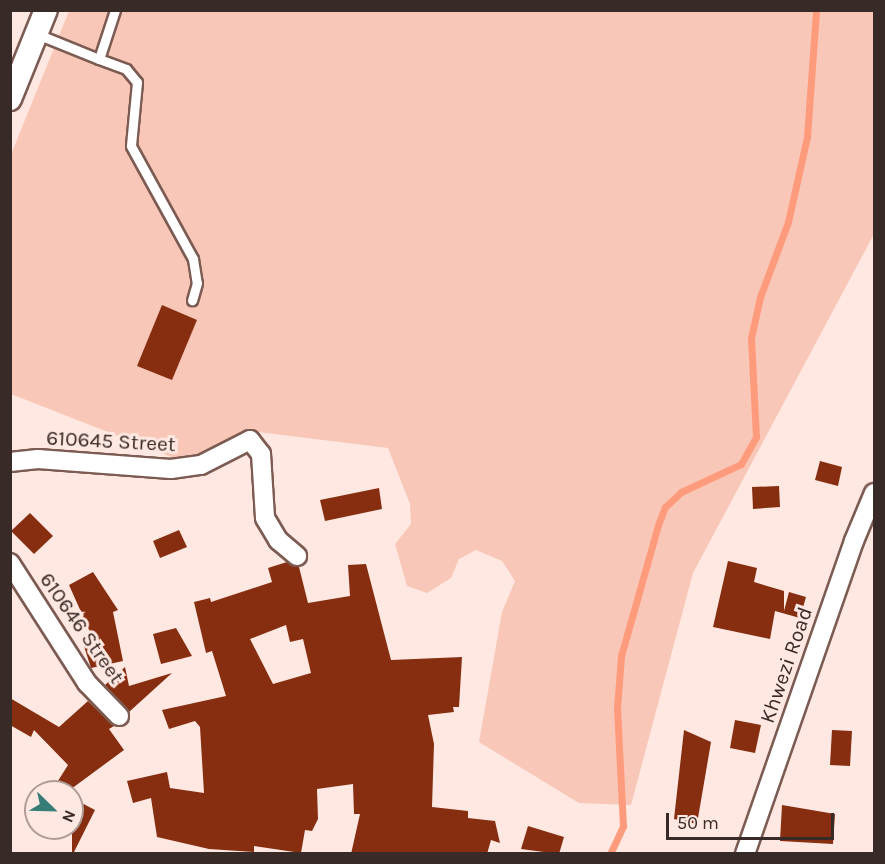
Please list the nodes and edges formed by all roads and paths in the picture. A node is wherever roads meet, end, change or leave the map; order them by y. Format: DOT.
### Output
graph roads {
  1 [pos="46,10"];
  2 [pos="115,10"];
  3 [pos="37,34"];
  4 [pos="99,59"];
  5 [pos="10,99"];
  6 [pos="192,300"];
  7 [pos="10,462"];
  8 [pos="874,493"];
  9 [pos="297,556"];
  10 [pos="10,563"];
  11 [pos="119,716"];
  12 [pos="745,854"];
  1 -- 3 [label="street"];
  2 -- 4 [label="lane"];
  3 -- 4 [label="lane"];
  3 -- 5 [label="street"];
  4 -- 6 [label="lane"];
  7 -- 9 [label="street, 610645 Street"];
  8 -- 12 [label="street, Khwezi Road"];
  10 -- 11 [label="street, 610646 Street"];
}
